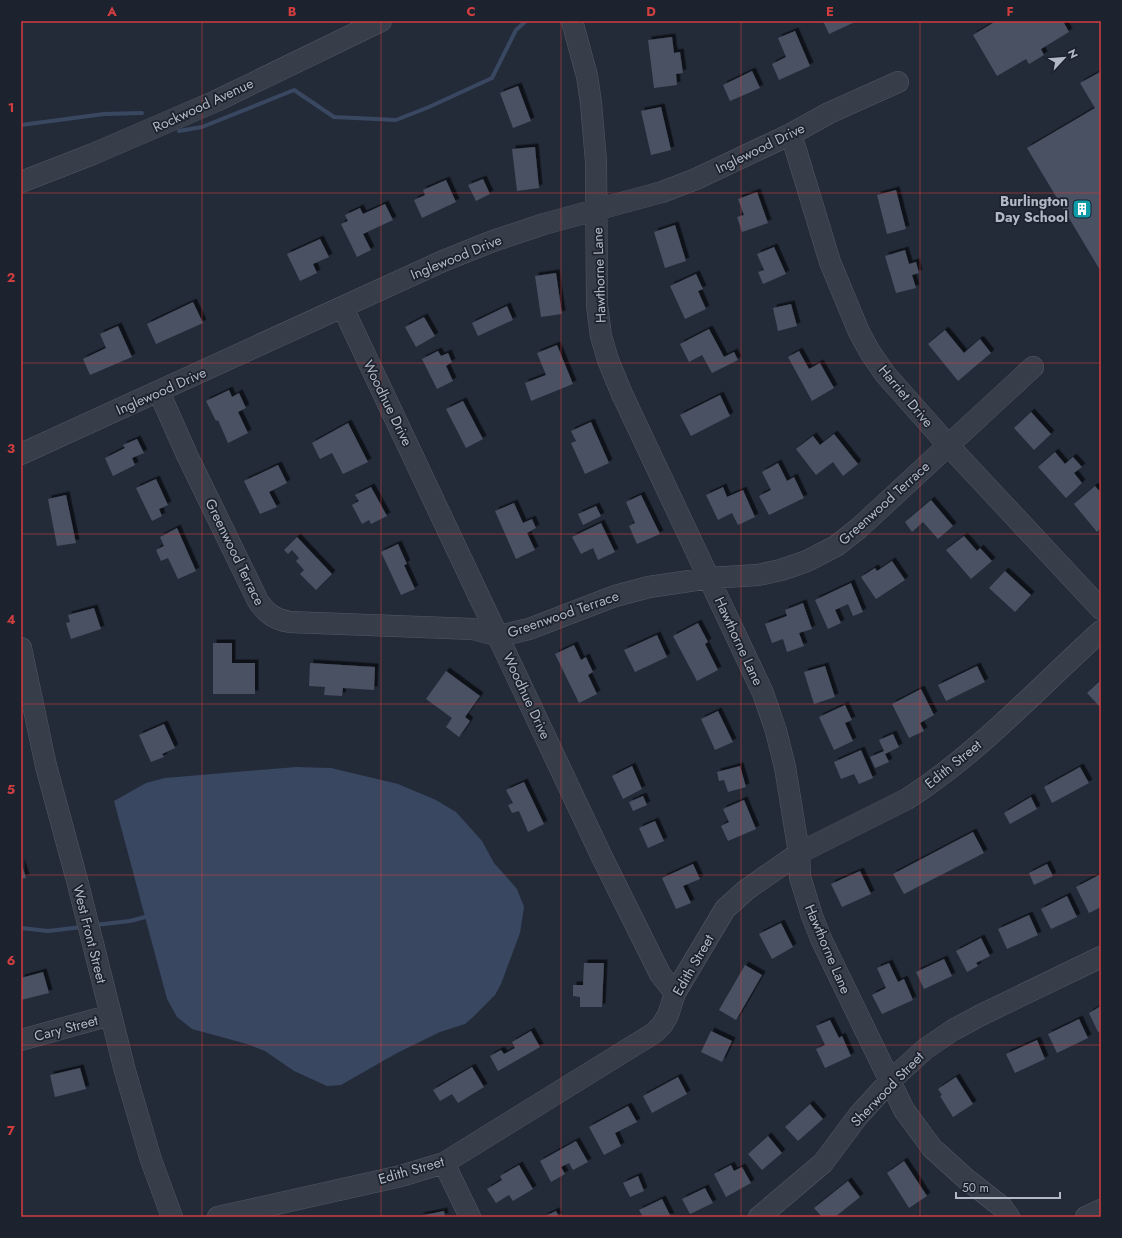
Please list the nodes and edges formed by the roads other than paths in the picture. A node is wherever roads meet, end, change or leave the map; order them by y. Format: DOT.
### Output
graph roads {
  1 [pos="381,21"];
  2 [pos="572,21"];
  3 [pos="898,82"];
  4 [pos="791,134"];
  5 [pos="21,182"];
  6 [pos="597,211"];
  7 [pos="343,308"];
  8 [pos="1033,367"];
  9 [pos="159,392"];
  10 [pos="948,445"];
  11 [pos="21,454"];
  12 [pos="709,578"];
  13 [pos="1101,609"];
  14 [pos="1101,631"];
  15 [pos="499,636"];
  16 [pos="21,648"];
  17 [pos="799,853"];
  18 [pos="1101,957"];
  19 [pos="675,993"];
  20 [pos="111,1015"];
  21 [pos="21,1040"];
  22 [pos="889,1082"];
  23 [pos="444,1163"];
  24 [pos="1101,1210"];
  25 [pos="172,1217"];
  26 [pos="218,1217"];
  27 [pos="470,1217"];
  28 [pos="759,1217"];
  29 [pos="1008,1217"];
  30 [pos="1086,1217"];
  1 -- 5 [label="street, Rockwood Avenue"];
  2 -- 6 [label="street, Hawthorne Lane"];
  3 -- 4 [label="street, Inglewood Drive"];
  4 -- 6 [label="street, Inglewood Drive"];
  4 -- 10 [label="street, Harriet Drive"];
  6 -- 7 [label="street, Inglewood Drive"];
  6 -- 12 [label="street, Hawthorne Lane"];
  7 -- 9 [label="street, Inglewood Drive"];
  7 -- 15 [label="street, Woodhue Drive"];
  8 -- 10 [label="street, Greenwood Terrace"];
  9 -- 11 [label="street, Inglewood Drive"];
  9 -- 15 [label="street, Greenwood Terrace"];
  10 -- 12 [label="street, Greenwood Terrace"];
  10 -- 13 [label="street, Harriet Drive"];
  12 -- 15 [label="street, Greenwood Terrace"];
  12 -- 17 [label="street, Hawthorne Lane"];
  14 -- 17 [label="street, Edith Street"];
  15 -- 19 [label="street, Woodhue Drive"];
  16 -- 20 [label="street, West Front Street"];
  17 -- 19 [label="street, Edith Street"];
  17 -- 22 [label="street, Hawthorne Lane"];
  18 -- 22 [label="street, Sherwood Street"];
  19 -- 23 [label="street, Edith Street"];
  20 -- 21 [label="street, Cary Street"];
  20 -- 25 [label="street, West Front Street"];
  22 -- 28 [label="street, Sherwood Street"];
  22 -- 29 [label="street, Hawthorne Lane"];
  23 -- 26 [label="street, Edith Street"];
  23 -- 27 [label="street"];
  24 -- 30 [label="street"];
}
